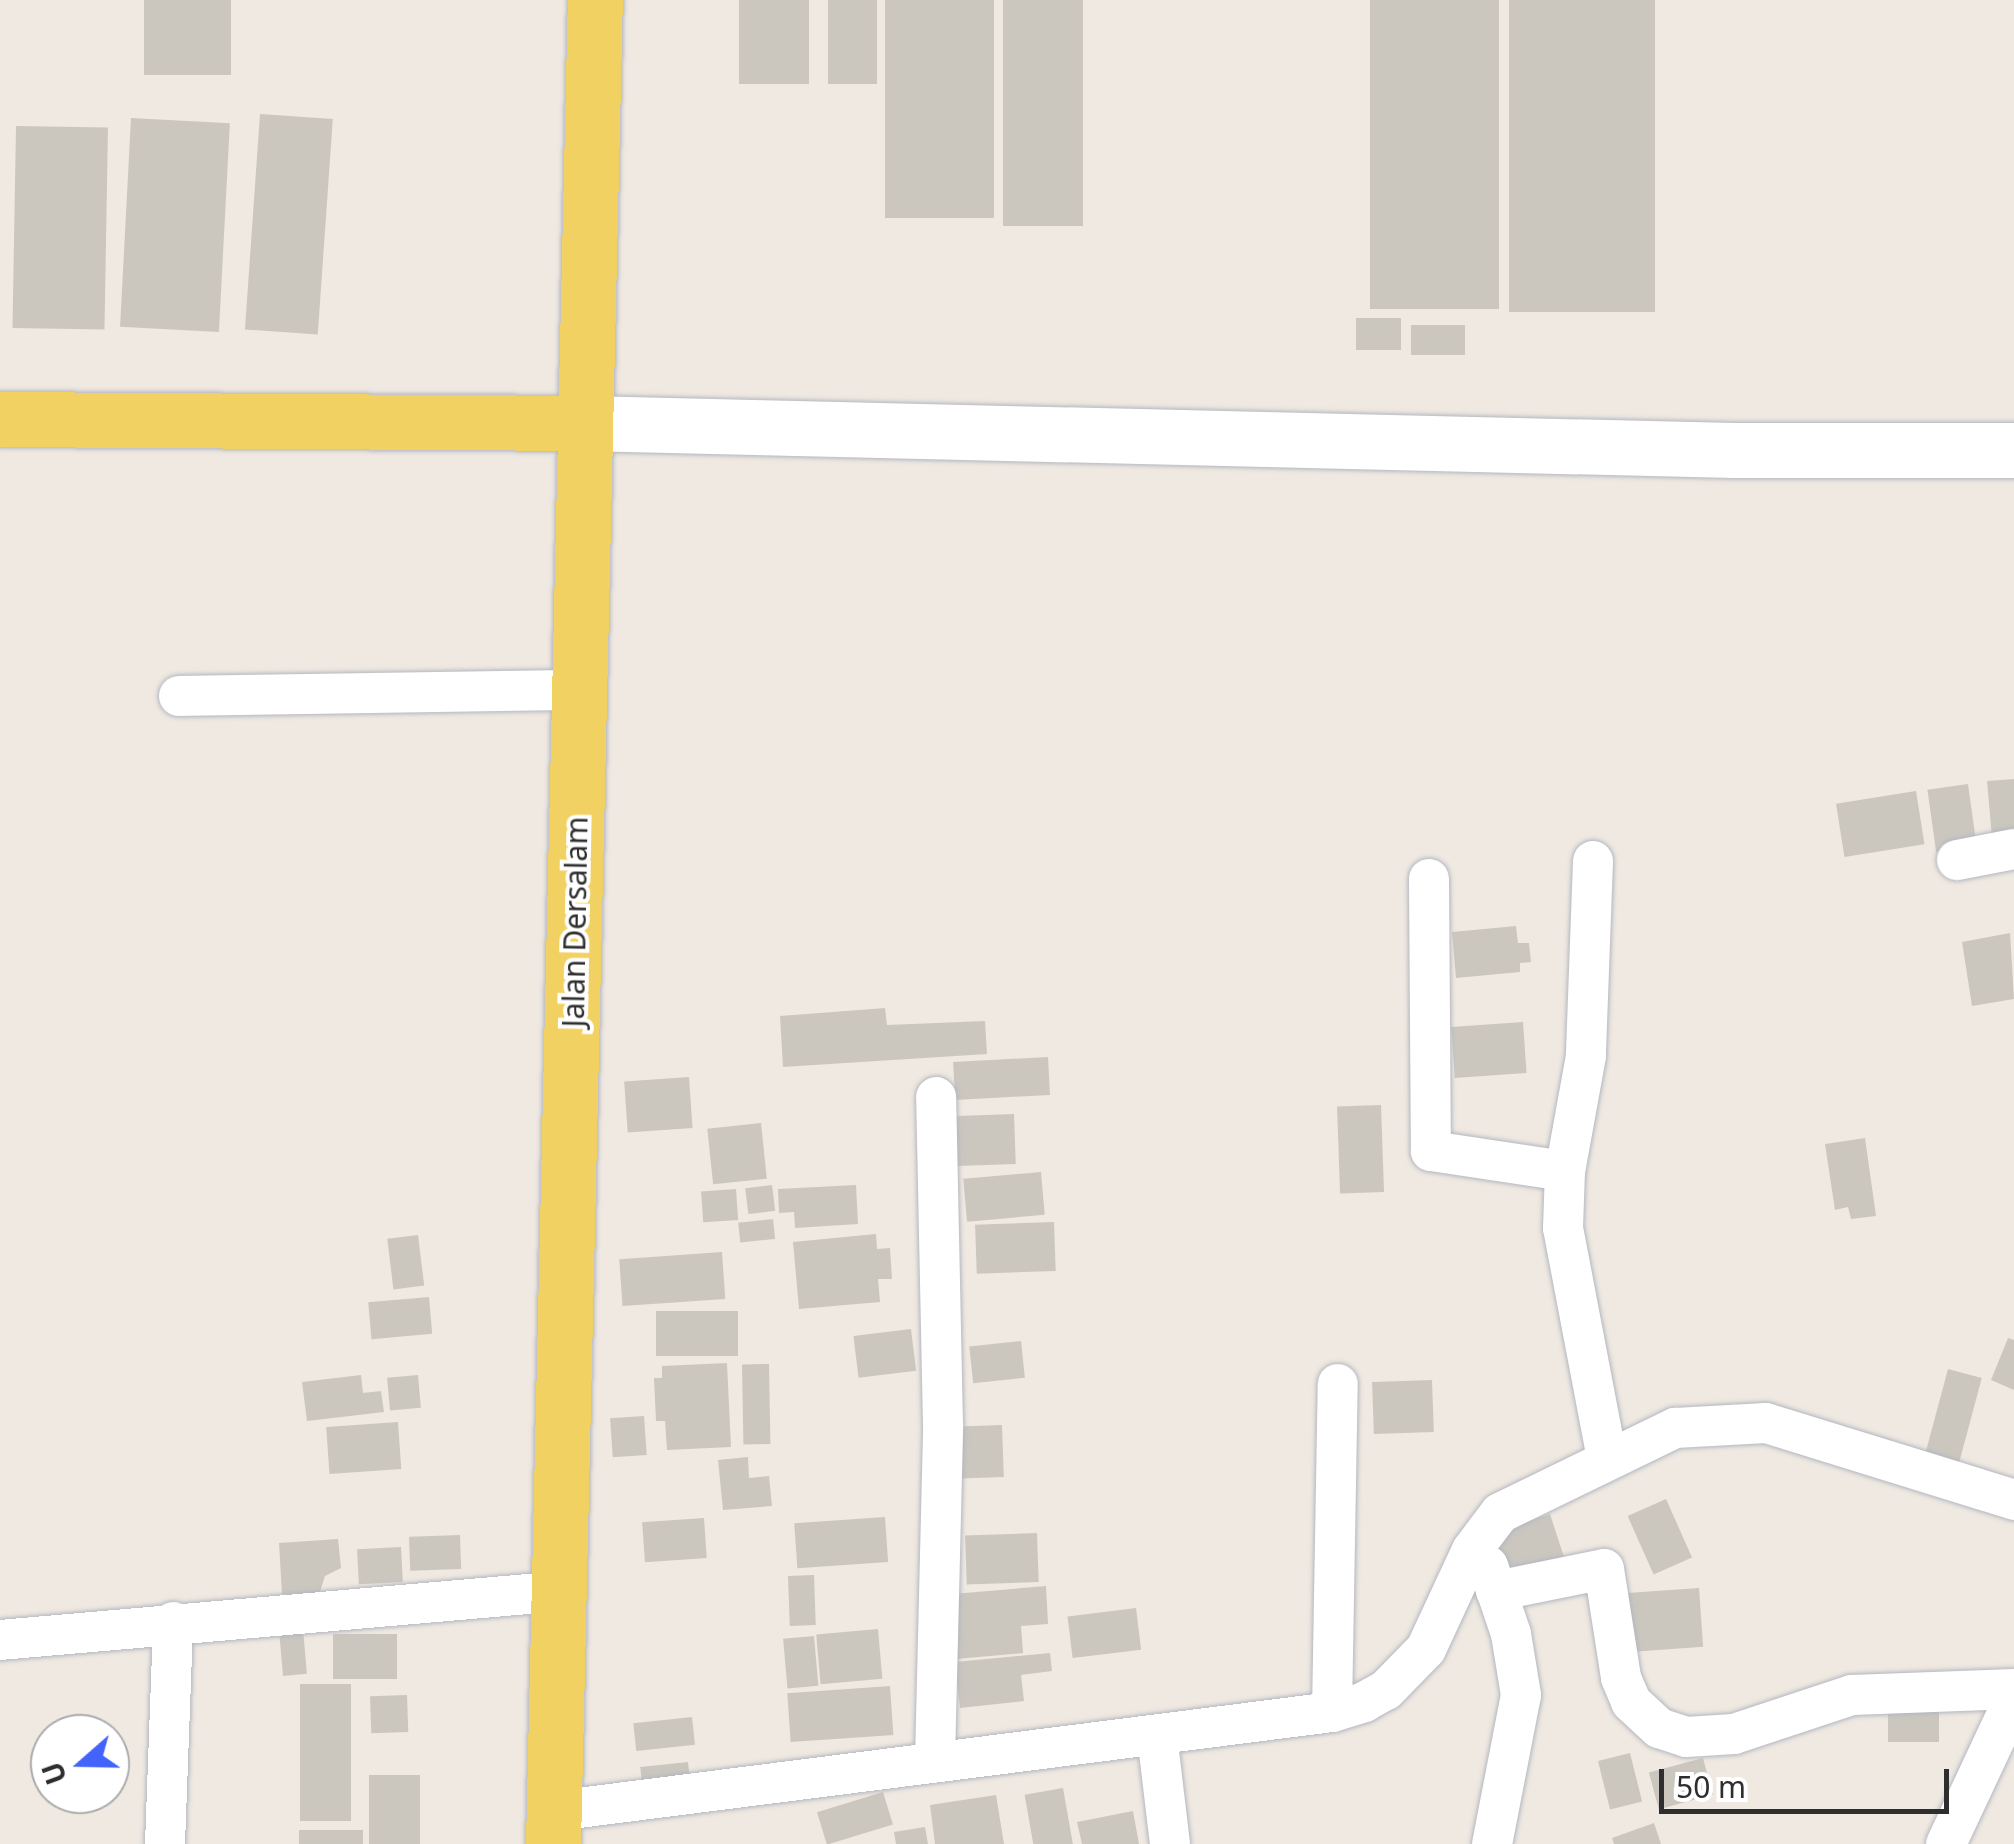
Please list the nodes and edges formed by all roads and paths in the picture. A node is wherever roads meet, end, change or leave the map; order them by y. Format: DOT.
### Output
graph roads {
  1 [pos="595,0"];
  2 [pos="0,419"];
  3 [pos="585,422"];
  4 [pos="2014,450"];
  5 [pos="580,690"];
  6 [pos="179,696"];
  7 [pos="2014,849"];
  8 [pos="1593,860"];
  9 [pos="1957,860"];
  10 [pos="1429,879"];
  11 [pos="936,1096"];
  12 [pos="1565,1171"];
  13 [pos="1338,1384"];
  14 [pos="1606,1458"];
  15 [pos="2014,1500"];
  16 [pos="1479,1540"];
  17 [pos="562,1591"];
  18 [pos="1496,1591"];
  19 [pos="173,1622"];
  20 [pos="0,1640"];
  21 [pos="2014,1689"];
  22 [pos="2014,1699"];
  23 [pos="1332,1712"];
  24 [pos="1157,1735"];
  25 [pos="935,1760"];
  26 [pos="554,1828"];
  27 [pos="165,1844"];
  28 [pos="1170,1844"];
  29 [pos="1492,1844"];
  30 [pos="1946,1844"];
  1 -- 3 [label="main road, Jalan Dersalam"];
  2 -- 3 [label="main road"];
  3 -- 4 [label="main road"];
  3 -- 5 [label="main road, Jalan Dersalam"];
  5 -- 6 [label="street"];
  5 -- 17 [label="main road, Jalan Dersalam"];
  7 -- 9 [label="street"];
  8 -- 12 [label="street"];
  10 -- 12 [label="street"];
  11 -- 25 [label="street"];
  12 -- 14 [label="street"];
  13 -- 23 [label="street"];
  14 -- 15 [label="street"];
  14 -- 16 [label="street"];
  16 -- 18 [label="street"];
  16 -- 23 [label="street"];
  17 -- 19 [label="street"];
  17 -- 26 [label="main road, Jalan Dersalam"];
  18 -- 21 [label="street"];
  18 -- 29 [label="street"];
  19 -- 20 [label="street"];
  19 -- 27 [label="street"];
  22 -- 30 [label="street"];
  23 -- 24 [label="street"];
  24 -- 25 [label="street"];
  24 -- 28 [label="street"];
  25 -- 26 [label="street"];
}
